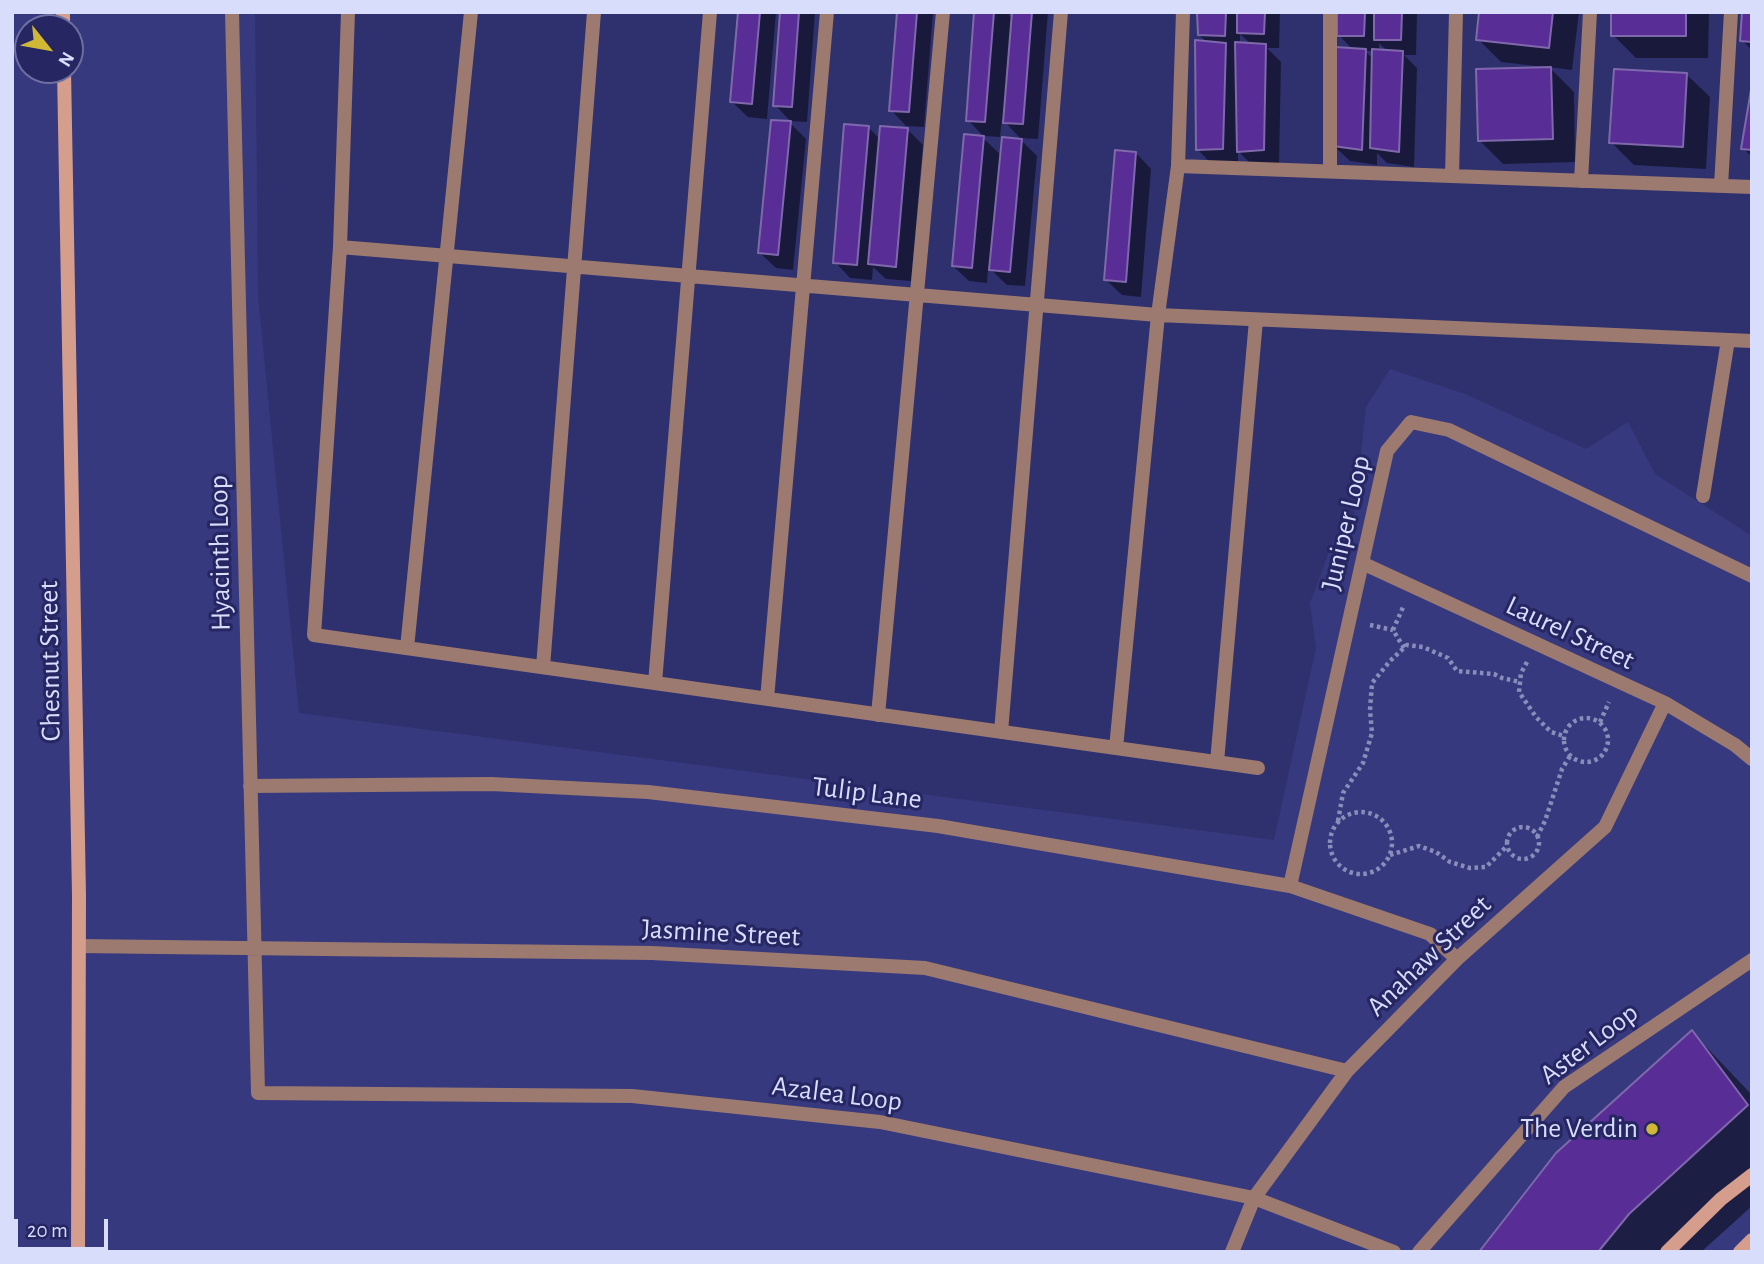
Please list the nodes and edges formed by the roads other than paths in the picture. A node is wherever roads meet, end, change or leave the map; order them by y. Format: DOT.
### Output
graph roads {
  1 [pos="232,12"];
  2 [pos="348,12"];
  3 [pos="471,12"];
  4 [pos="594,12"];
  5 [pos="709,12"];
  6 [pos="827,12"];
  7 [pos="943,12"];
  8 [pos="1061,12"];
  9 [pos="1183,12"];
  10 [pos="1331,12"];
  11 [pos="1456,12"];
  12 [pos="1590,12"];
  13 [pos="1731,12"];
  14 [pos="64,84"];
  15 [pos="1178,166"];
  16 [pos="1330,172"];
  17 [pos="1452,176"];
  18 [pos="1581,181"];
  19 [pos="1721,186"];
  20 [pos="1752,187"];
  21 [pos="340,247"];
  22 [pos="446,256"];
  23 [pos="574,267"];
  24 [pos="688,276"];
  25 [pos="803,286"];
  26 [pos="916,295"];
  27 [pos="1037,305"];
  28 [pos="1157,315"];
  29 [pos="1256,320"];
  30 [pos="1728,340"];
  31 [pos="1752,341"];
  32 [pos="1703,496"];
  33 [pos="1362,563"];
  34 [pos="1752,576"];
  35 [pos="407,648"];
  36 [pos="543,667"];
  37 [pos="655,683"];
  38 [pos="767,699"];
  39 [pos="1665,703"];
  40 [pos="878,715"];
  41 [pos="1001,732"];
  42 [pos="1116,748"];
  43 [pos="1752,758"];
  44 [pos="1217,762"];
  45 [pos="1258,768"];
  46 [pos="250,786"];
  47 [pos="1290,886"];
  48 [pos="79,946"];
  49 [pos="254,947"];
  50 [pos="1457,959"];
  51 [pos="1752,960"];
  52 [pos="1347,1071"];
  53 [pos="258,1093"];
  54 [pos="1752,1175"];
  55 [pos="1254,1198"];
  56 [pos="1752,1240"];
  57 [pos="78,1252"];
  58 [pos="1232,1252"];
  59 [pos="1394,1252"];
  60 [pos="1419,1252"];
  61 [pos="1667,1252"];
  62 [pos="1740,1252"];
  1 -- 46 [label="street, Hyacinth Loop"];
  2 -- 21 [label="street"];
  3 -- 22 [label="street"];
  4 -- 23 [label="street"];
  5 -- 24 [label="street"];
  6 -- 25 [label="street"];
  7 -- 26 [label="street"];
  8 -- 27 [label="street"];
  9 -- 15 [label="street"];
  10 -- 16 [label="street"];
  11 -- 17 [label="street"];
  12 -- 18 [label="street"];
  13 -- 19 [label="street"];
  14 -- 48 [label="street, Chesnut Street"];
  15 -- 16 [label="street"];
  15 -- 28 [label="street"];
  16 -- 17 [label="street"];
  17 -- 18 [label="street"];
  18 -- 19 [label="street"];
  19 -- 20 [label="street"];
  21 -- 22 [label="street"];
  21 -- 35 [label="street"];
  22 -- 23 [label="street"];
  22 -- 35 [label="street"];
  23 -- 24 [label="street"];
  23 -- 36 [label="street"];
  24 -- 25 [label="street"];
  24 -- 37 [label="street"];
  25 -- 26 [label="street"];
  25 -- 38 [label="street"];
  26 -- 27 [label="street"];
  26 -- 40 [label="street"];
  27 -- 28 [label="street"];
  27 -- 41 [label="street"];
  28 -- 29 [label="street"];
  28 -- 42 [label="street"];
  29 -- 30 [label="street"];
  29 -- 44 [label="street"];
  30 -- 31 [label="street"];
  30 -- 32 [label="street"];
  33 -- 34 [label="street, Juniper Loop"];
  33 -- 39 [label="street, Laurel Street"];
  33 -- 47 [label="street, Juniper Loop"];
  35 -- 36 [label="street"];
  36 -- 37 [label="street"];
  37 -- 38 [label="street"];
  38 -- 40 [label="street"];
  39 -- 43 [label="street, Laurel Street"];
  39 -- 50 [label="street, Anahaw Street"];
  40 -- 41 [label="street"];
  41 -- 42 [label="street"];
  42 -- 44 [label="street"];
  44 -- 45 [label="street"];
  46 -- 47 [label="street, Tulip Lane"];
  46 -- 49 [label="street, Hyacinth Loop"];
  47 -- 50 [label="street, Tulip Lane"];
  48 -- 49 [label="street, Jasmine Street"];
  48 -- 57 [label="street, Chesnut Street"];
  49 -- 52 [label="street, Jasmine Street"];
  49 -- 53 [label="street, Hyacinth Loop"];
  50 -- 52 [label="street, Anahaw Street"];
  51 -- 60 [label="street, Aster Loop"];
  52 -- 55 [label="street, Anahaw Street"];
  53 -- 55 [label="street, Azalea Loop"];
  54 -- 61 [label="street"];
  55 -- 58 [label="street, Anahaw Street"];
  55 -- 59 [label="street, Azalea Loop"];
  56 -- 62 [label="street"];
}
